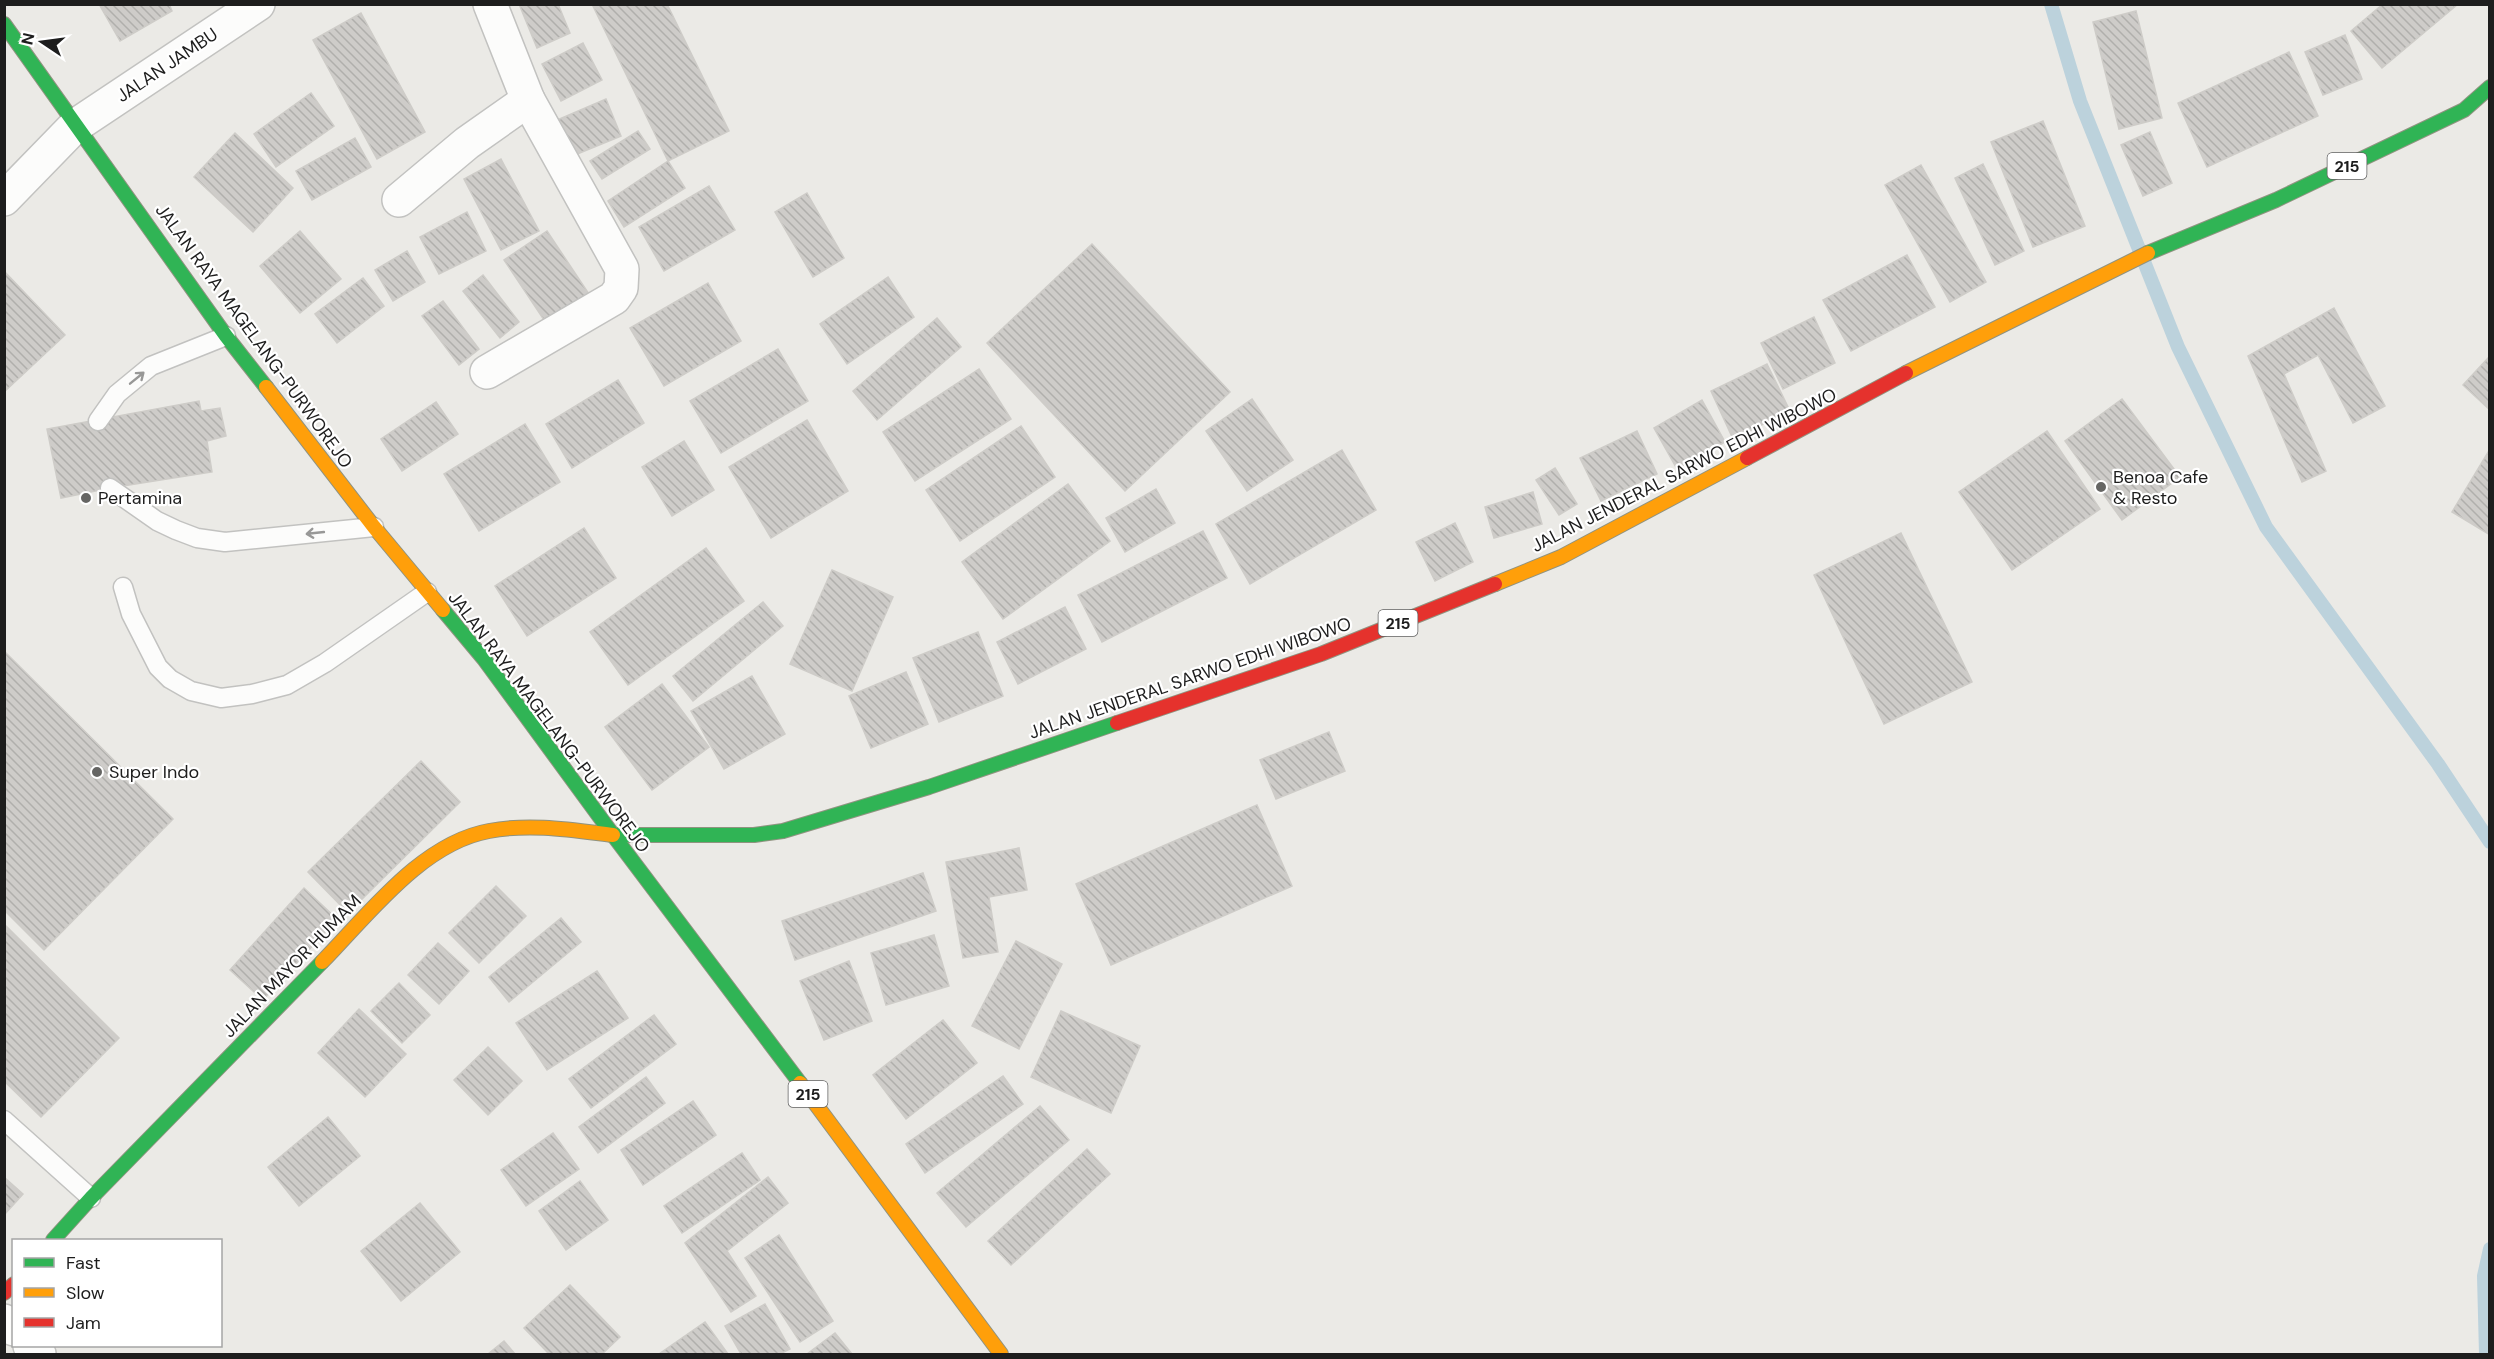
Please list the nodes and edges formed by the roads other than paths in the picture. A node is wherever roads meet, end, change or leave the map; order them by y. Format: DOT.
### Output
graph roads {
  1 [pos="258,4"];
  2 [pos="490,4"];
  3 [pos="4,24"];
  4 [pos="2490,87"];
  5 [pos="528,100"];
  6 [pos="75,126"];
  7 [pos="4,199"];
  8 [pos="399,200"];
  9 [pos="226,336"];
  10 [pos="486,372"];
  11 [pos="99,421"];
  12 [pos="110,488"];
  13 [pos="374,527"];
  14 [pos="123,587"];
  15 [pos="427,592"];
  16 [pos="613,835"];
  17 [pos="4,1120"];
  18 [pos="91,1198"];
  19 [pos="53,1239"];
  20 [pos="1001,1354"];
  1 -- 6 [label="street, JALAN JAMBU"];
  2 -- 5 [label="street"];
  3 -- 6 [label="main road, JALAN RAYA MAGELANG-PURWOREJO"];
  4 -- 16 [label="main road, JALAN JENDERAL SARWO EDHI WIBOWO / 215"];
  5 -- 8 [label="street"];
  5 -- 10 [label="street"];
  6 -- 7 [label="street, JALAN JAMBU"];
  6 -- 9 [label="main road, JALAN RAYA MAGELANG-PURWOREJO"];
  11 -- 9 [label="lane, one-way"];
  9 -- 13 [label="main road, JALAN RAYA MAGELANG-PURWOREJO"];
  13 -- 12 [label="lane, one-way"];
  13 -- 15 [label="main road, JALAN RAYA MAGELANG-PURWOREJO"];
  14 -- 15 [label="lane"];
  15 -- 16 [label="main road, JALAN RAYA MAGELANG-PURWOREJO"];
  16 -- 18 [label="main road, JALAN MAYOR HUMAM"];
  16 -- 20 [label="main road, JALAN RAYA MAGELANG-PURWOREJO / 215"];
  17 -- 18 [label="lane"];
  18 -- 19 [label="main road, JALAN MAYOR HUMAM"];
}
